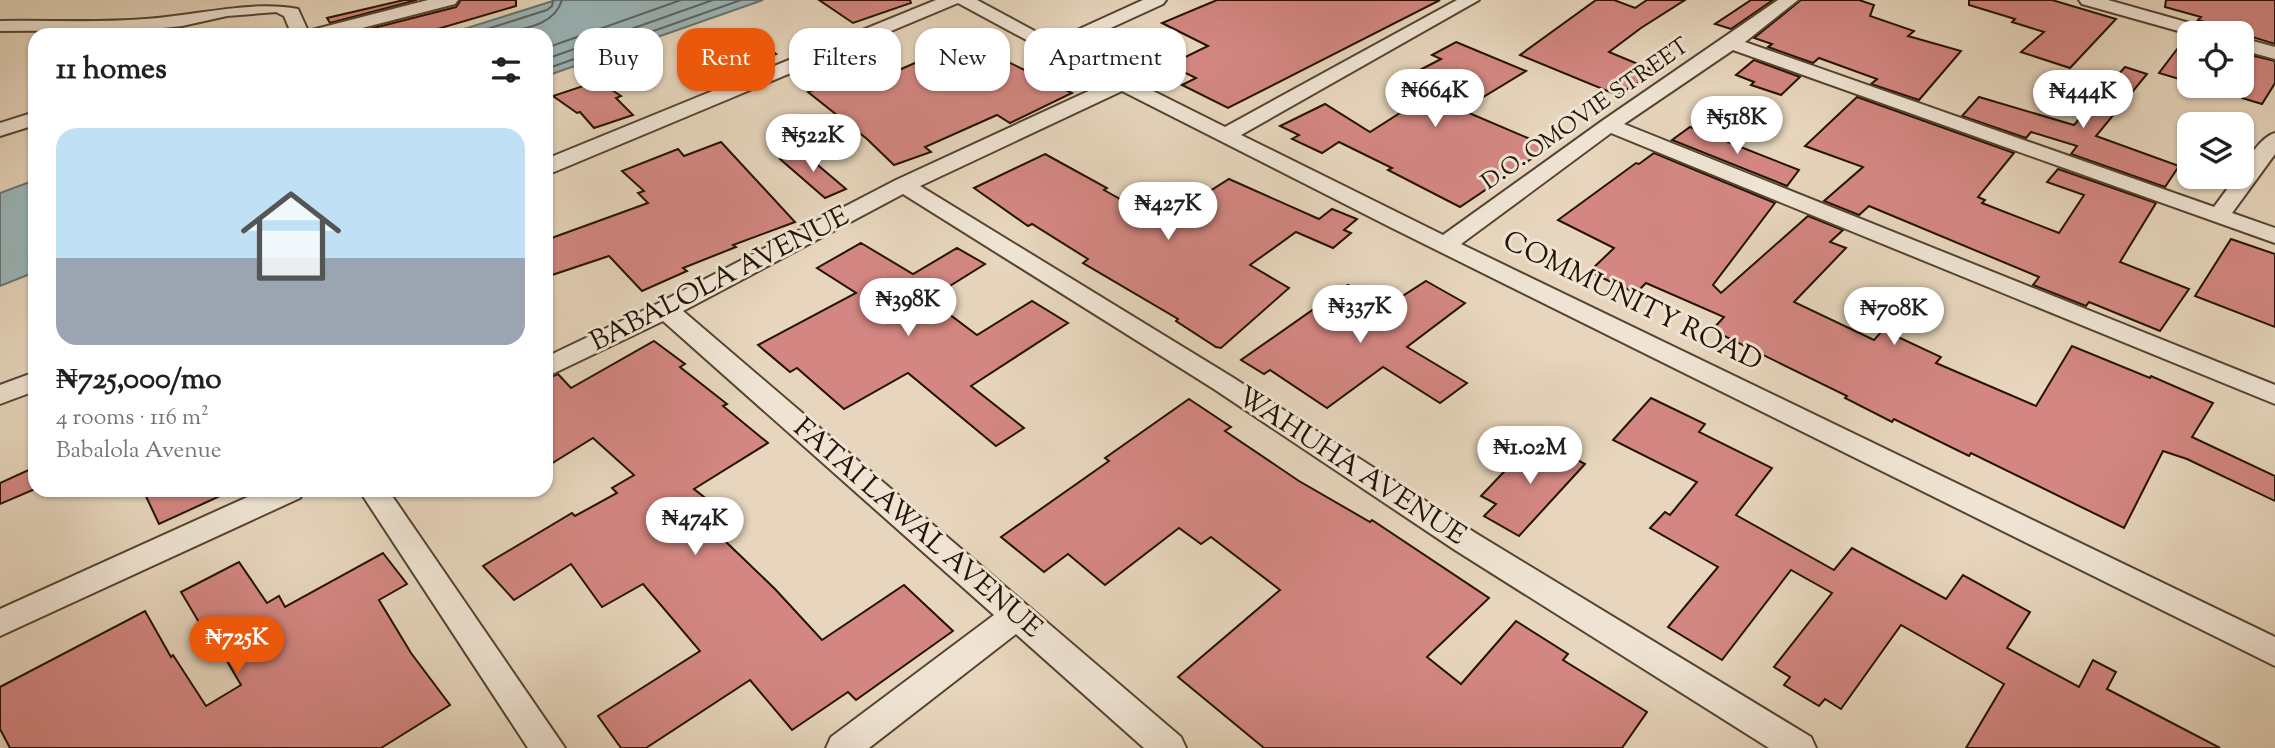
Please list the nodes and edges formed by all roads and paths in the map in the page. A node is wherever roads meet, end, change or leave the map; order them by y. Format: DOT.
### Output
graph roads {
  1 [pos="449,0"];
  2 [pos="951,0"];
  3 [pos="964,0"];
  4 [pos="1157,0"];
  5 [pos="1470,0"];
  6 [pos="1788,0"];
  7 [pos="2088,0"];
  8 [pos="284,4"];
  9 [pos="2177,25"];
  10 [pos="0,26"];
  11 [pos="298,28"];
  12 [pos="341,28"];
  13 [pos="1096,28"];
  14 [pos="1024,33"];
  15 [pos="1731,43"];
  16 [pos="2254,47"];
  17 [pos="2275,53"];
  18 [pos="1105,91"];
  19 [pos="1138,91"];
  20 [pos="28,120"];
  21 [pos="1609,125"];
  22 [pos="0,130"];
  23 [pos="1226,135"];
  24 [pos="2275,139"];
  25 [pos="553,164"];
  26 [pos="904,185"];
  27 [pos="2218,217"];
  28 [pos="2275,236"];
  29 [pos="1445,244"];
  30 [pos="666,310"];
  31 [pos="553,365"];
  32 [pos="28,385"];
  33 [pos="0,395"];
  34 [pos="2275,395"];
  35 [pos="275,497"];
  36 [pos="378,497"];
  37 [pos="1016,616"];
  38 [pos="0,623"];
  39 [pos="2275,652"];
  40 [pos="548,748"];
  41 [pos="844,748"];
  42 [pos="1169,748"];
  43 [pos="1799,748"];
  1 -- 12 [label="street"];
  2 -- 25 [label="street"];
  3 -- 14 [label="street, COMMUNITY ROAD"];
  4 -- 13 [label="street"];
  5 -- 23 [label="street"];
  6 -- 15 [label="street, D.O. OMOVIE STREET"];
  7 -- 9 [label="street"];
  8 -- 10 [label="street"];
  8 -- 11 [label="street"];
  15 -- 21 [label="street, D.O. OMOVIE STREET"];
  15 -- 27 [label="street"];
  16 -- 17 [label="street"];
  18 -- 26 [label="street, BABALOLA AVENUE"];
  19 -- 23 [label="street, COMMUNITY ROAD"];
  20 -- 22 [label="street"];
  21 -- 29 [label="street, D.O. OMOVIE STREET"];
  21 -- 34 [label="street"];
  23 -- 29 [label="street, COMMUNITY ROAD"];
  24 -- 27 [label="street"];
  26 -- 30 [label="street, BABALOLA AVENUE"];
  26 -- 43 [label="street, WAHUHA AVENUE"];
  27 -- 28 [label="street"];
  29 -- 39 [label="street, COMMUNITY ROAD"];
  30 -- 31 [label="street, BABALOLA AVENUE"];
  30 -- 37 [label="street, FATAI LAWAL AVENUE"];
  32 -- 33 [label="street"];
  35 -- 38 [label="street"];
  36 -- 40 [label="street"];
  37 -- 41 [label="street"];
  37 -- 42 [label="street, FATAI LAWAL AVENUE"];
}
